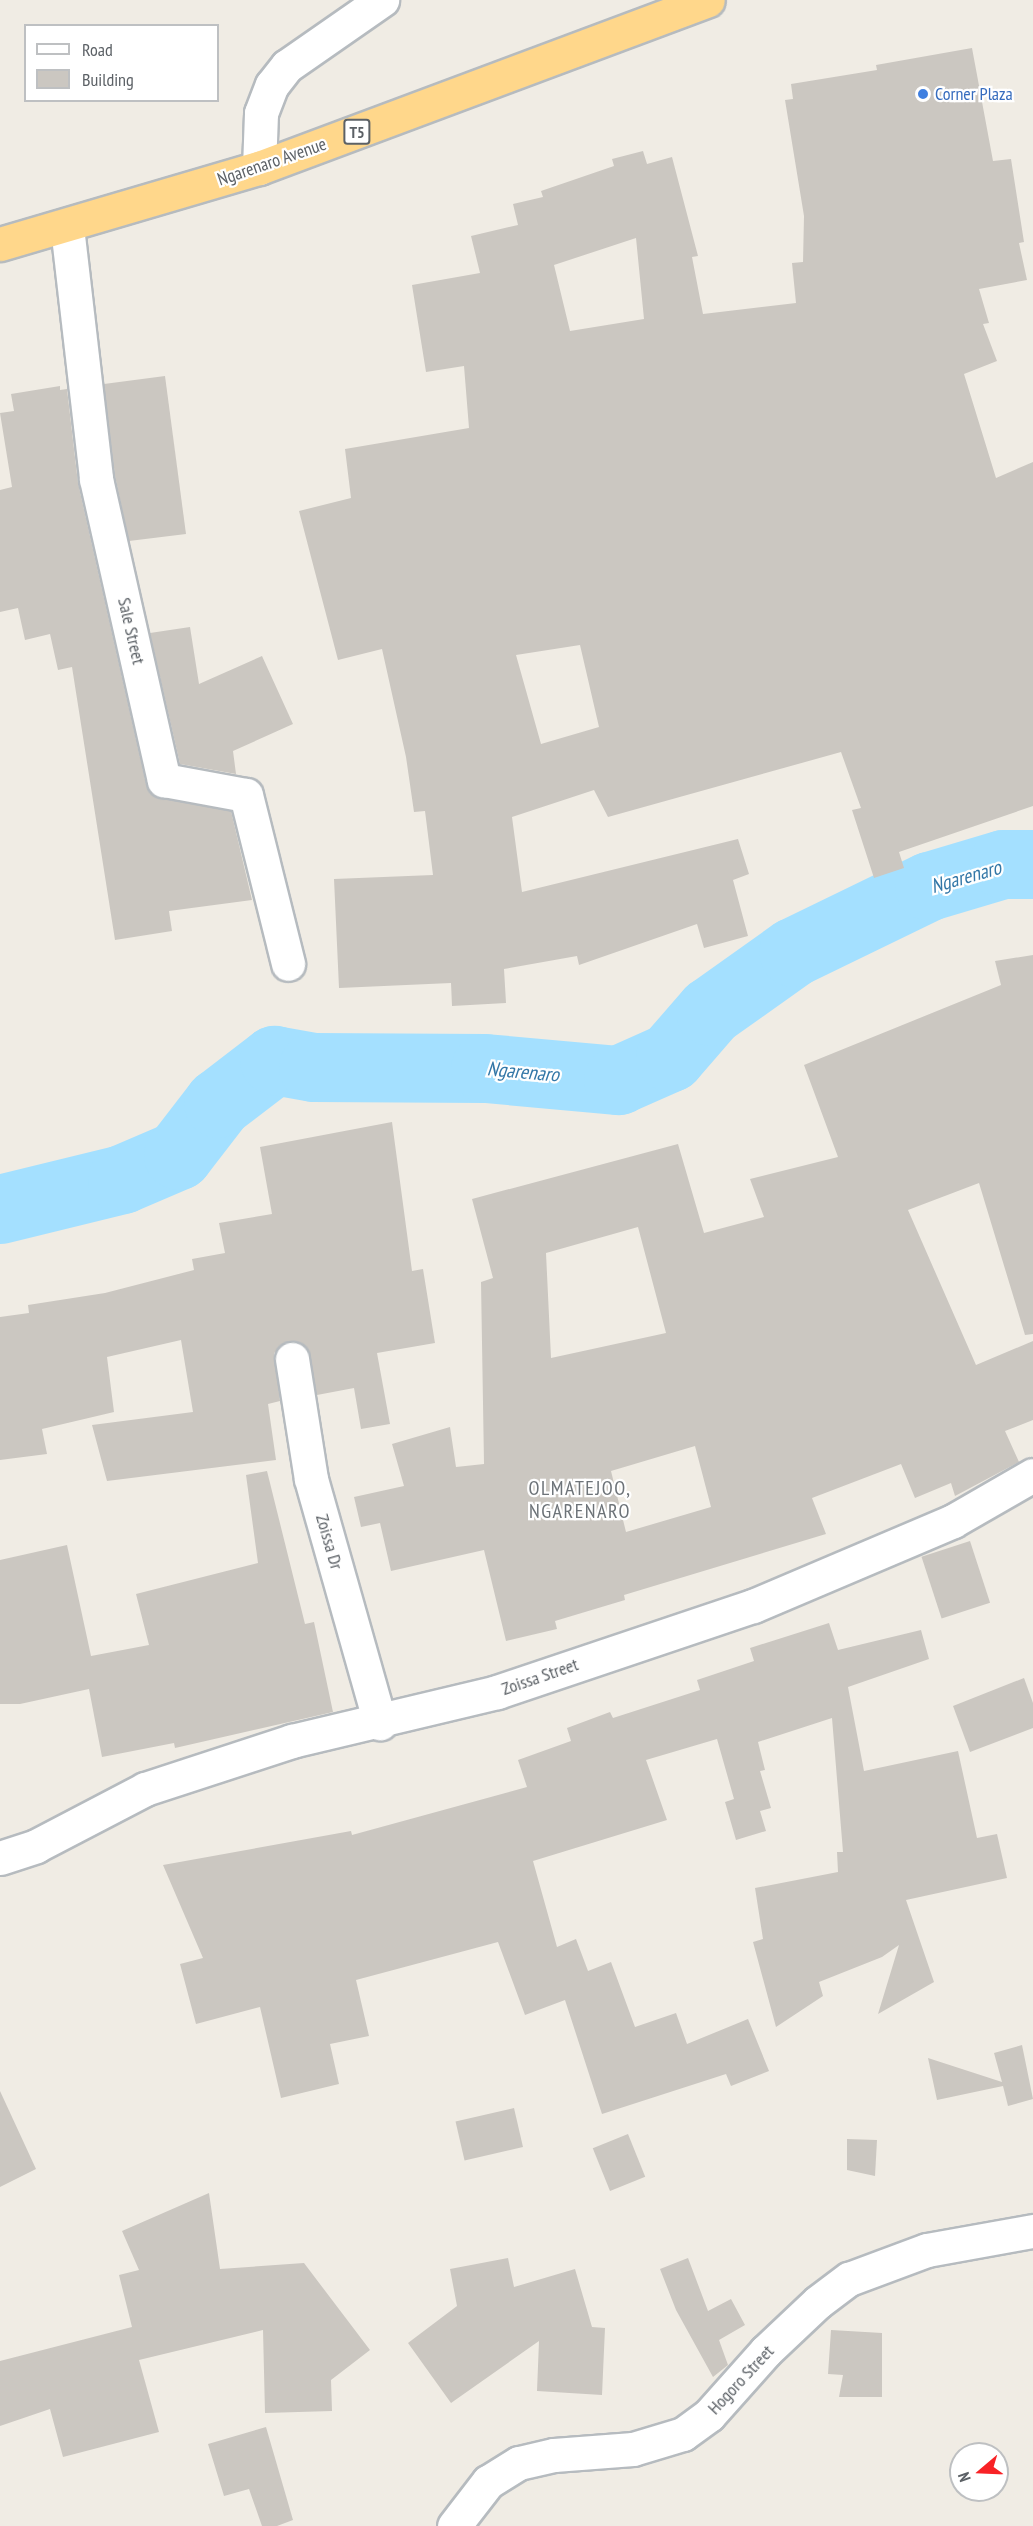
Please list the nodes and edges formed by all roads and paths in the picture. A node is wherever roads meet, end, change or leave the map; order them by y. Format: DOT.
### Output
graph roads {
  1 [pos="382,0"];
  2 [pos="708,0"];
  3 [pos="260,168"];
  4 [pos="67,227"];
  5 [pos="0,244"];
  6 [pos="288,964"];
  7 [pos="292,1359"];
  8 [pos="1033,1475"];
  9 [pos="380,1723"];
  10 [pos="0,1858"];
  11 [pos="1033,2231"];
  12 [pos="454,2526"];
  1 -- 3 [label="street"];
  2 -- 3 [label="highway, Ngarenaro Avenue / T5"];
  3 -- 4 [label="highway, Ngarenaro Avenue / T5"];
  4 -- 5 [label="highway, Ngarenaro Avenue / T5"];
  4 -- 6 [label="street, Sale Street"];
  7 -- 9 [label="street, Zoissa Dr"];
  8 -- 9 [label="street, Zoissa Street"];
  9 -- 10 [label="street, Zoissa Street"];
  11 -- 12 [label="street, Hogoro Street"];
}
